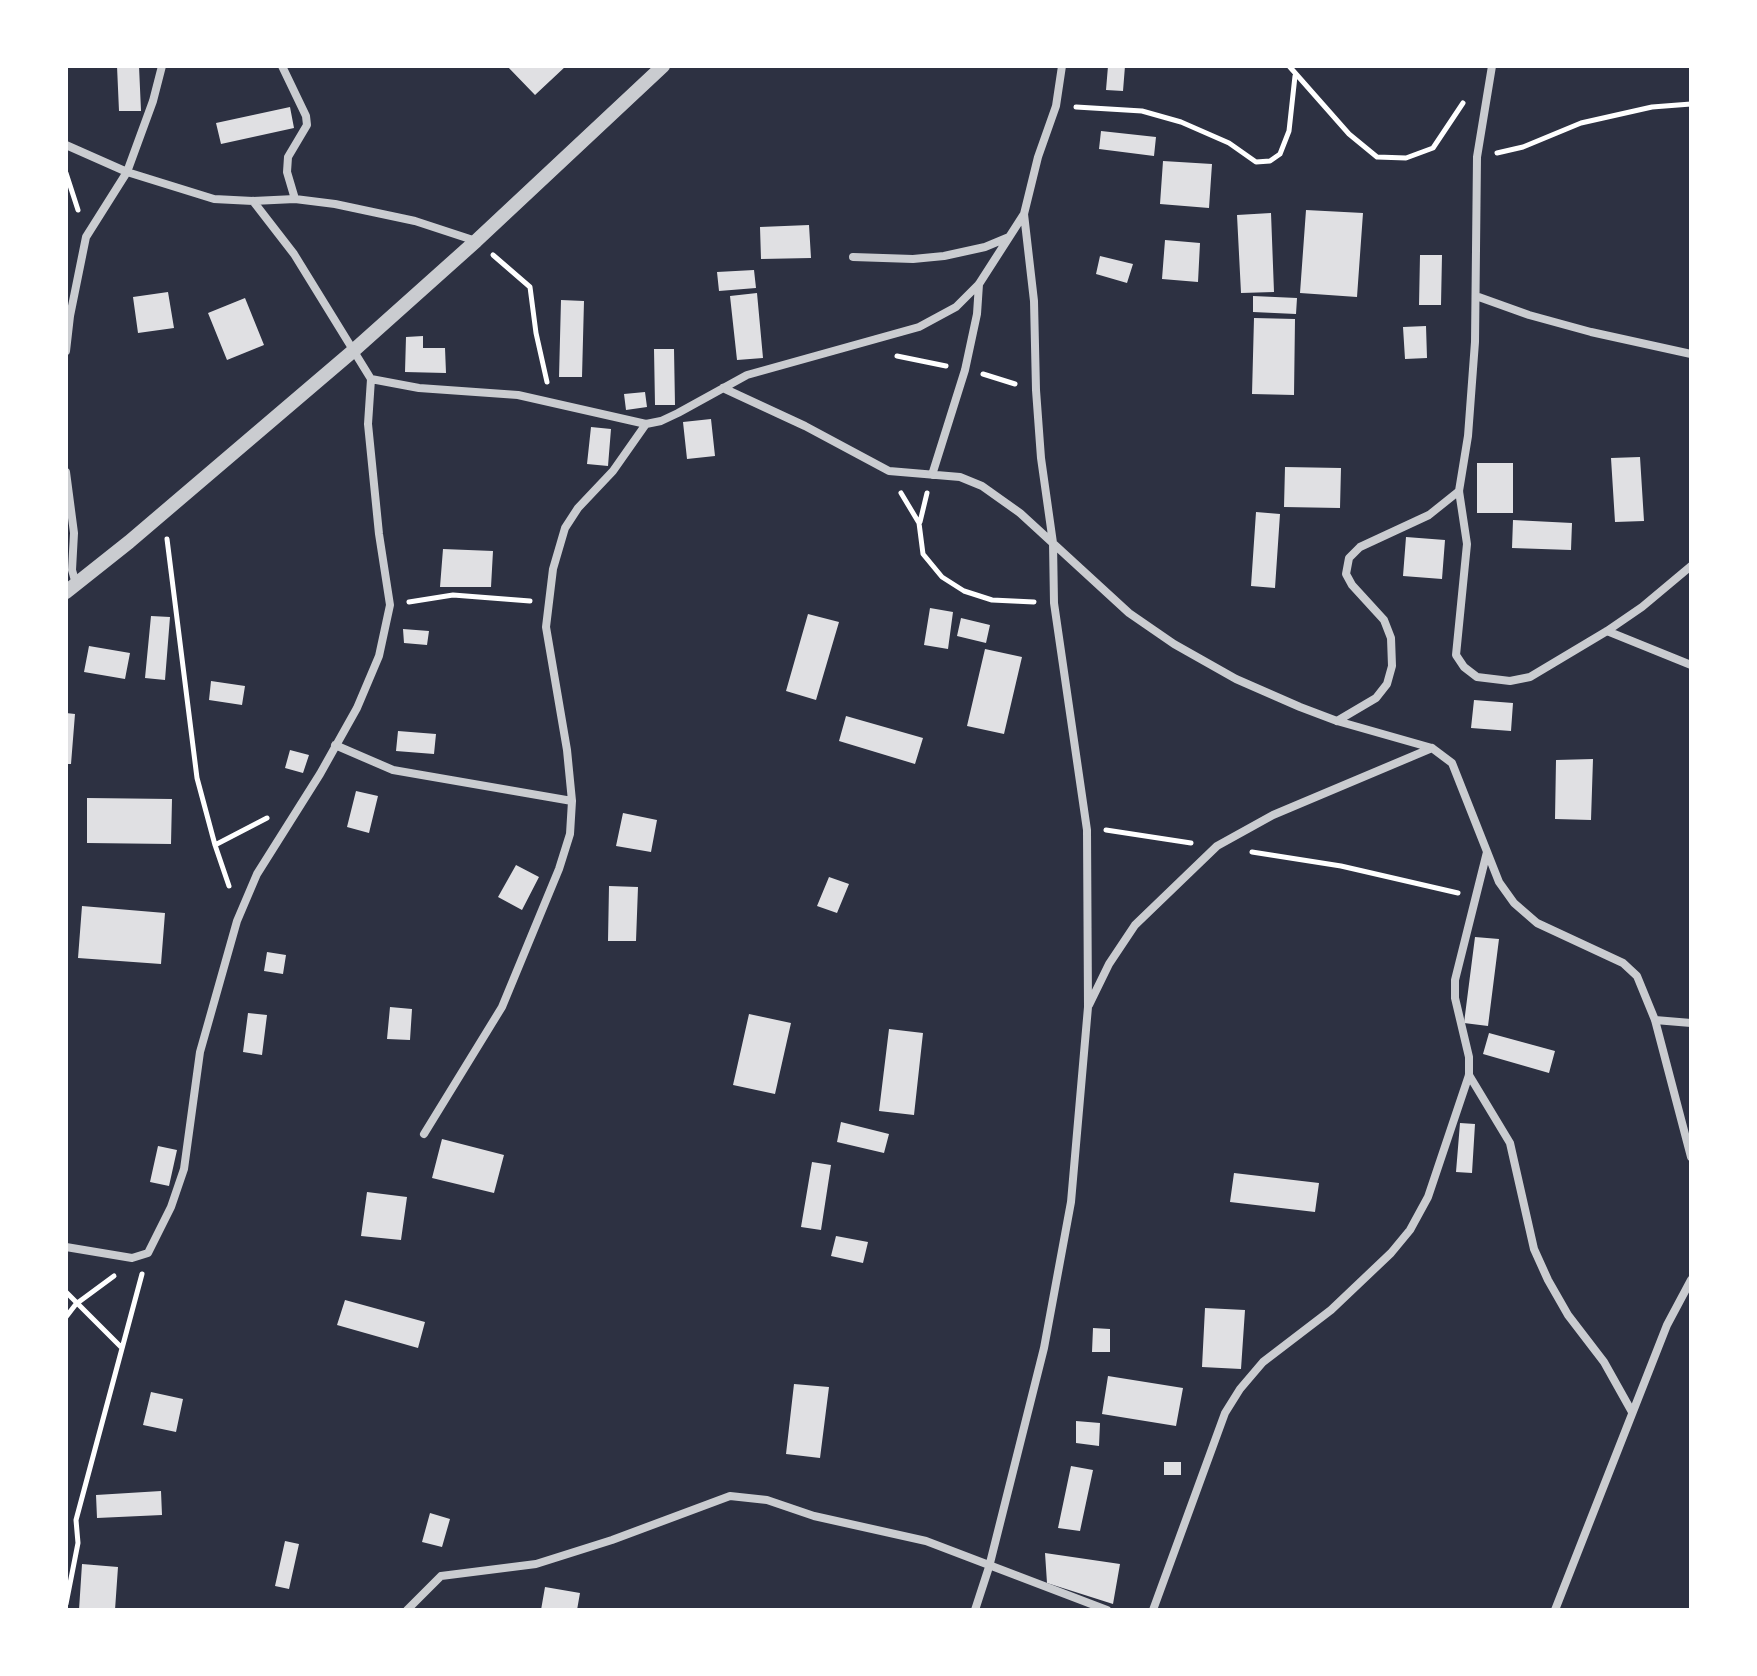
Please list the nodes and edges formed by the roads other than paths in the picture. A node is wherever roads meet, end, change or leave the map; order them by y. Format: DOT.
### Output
graph roads {
  1 [pos="162,66"];
  2 [pos="282,66"];
  3 [pos="663,66"];
  4 [pos="1062,66"];
  5 [pos="1492,66"];
  6 [pos="66,145"];
  7 [pos="127,172"];
  8 [pos="295,199"];
  9 [pos="253,201"];
  10 [pos="1024,214"];
  11 [pos="1009,237"];
  12 [pos="476,241"];
  13 [pos="853,257"];
  14 [pos="979,284"];
  15 [pos="1476,296"];
  16 [pos="66,351"];
  17 [pos="353,351"];
  18 [pos="1691,354"];
  19 [pos="371,379"];
  20 [pos="723,388"];
  21 [pos="646,424"];
  22 [pos="66,472"];
  23 [pos="932,475"];
  24 [pos="1459,491"];
  25 [pos="1053,543"];
  26 [pos="1691,566"];
  27 [pos="71,588"];
  28 [pos="1607,631"];
  29 [pos="1691,665"];
  30 [pos="1337,721"];
  31 [pos="335,745"];
  32 [pos="1432,748"];
  33 [pos="572,801"];
  34 [pos="1487,852"];
  35 [pos="1088,1007"];
  36 [pos="1655,1020"];
  37 [pos="1691,1023"];
  38 [pos="1469,1075"];
  39 [pos="424,1134"];
  40 [pos="1691,1157"];
  41 [pos="66,1247"];
  42 [pos="1691,1280"];
  43 [pos="1632,1412"];
  44 [pos="989,1567"];
  45 [pos="1561,1596"];
  46 [pos="407,1610"];
  47 [pos="975,1610"];
  48 [pos="1107,1610"];
  49 [pos="1153,1610"];
  50 [pos="1555,1610"];
  51 [pos="1566,1610"];
  1 -- 7 [label="street"];
  2 -- 8 [label="street"];
  3 -- 12 [label="street"];
  4 -- 10 [label="street"];
  5 -- 15 [label="street"];
  6 -- 7 [label="street"];
  7 -- 9 [label="street"];
  7 -- 16 [label="street"];
  8 -- 9 [label="street"];
  8 -- 12 [label="street"];
  9 -- 17 [label="street"];
  10 -- 11 [label="street"];
  10 -- 25 [label="street"];
  11 -- 13 [label="street"];
  11 -- 14 [label="street"];
  12 -- 17 [label="street"];
  14 -- 20 [label="street"];
  14 -- 23 [label="street"];
  15 -- 18 [label="street"];
  15 -- 24 [label="street"];
  17 -- 19 [label="street"];
  17 -- 27 [label="street"];
  19 -- 21 [label="street"];
  19 -- 31 [label="street"];
  20 -- 21 [label="street"];
  20 -- 23 [label="street"];
  21 -- 33 [label="street"];
  22 -- 27 [label="street"];
  23 -- 25 [label="street"];
  24 -- 28 [label="street"];
  24 -- 30 [label="street"];
  25 -- 30 [label="street"];
  25 -- 35 [label="street"];
  26 -- 28 [label="street"];
  28 -- 29 [label="street"];
  30 -- 32 [label="street"];
  31 -- 33 [label="street"];
  31 -- 41 [label="street"];
  32 -- 34 [label="street"];
  32 -- 35 [label="street"];
  33 -- 39 [label="street"];
  34 -- 36 [label="street"];
  34 -- 38 [label="street"];
  35 -- 44 [label="street"];
  36 -- 37 [label="street"];
  36 -- 40 [label="street"];
  38 -- 43 [label="street"];
  38 -- 49 [label="street"];
  42 -- 43 [label="street"];
  43 -- 45 [label="street"];
  44 -- 46 [label="street"];
  44 -- 47 [label="street"];
  44 -- 48 [label="street"];
  45 -- 50 [label="street"];
  45 -- 51 [label="street"];
}
